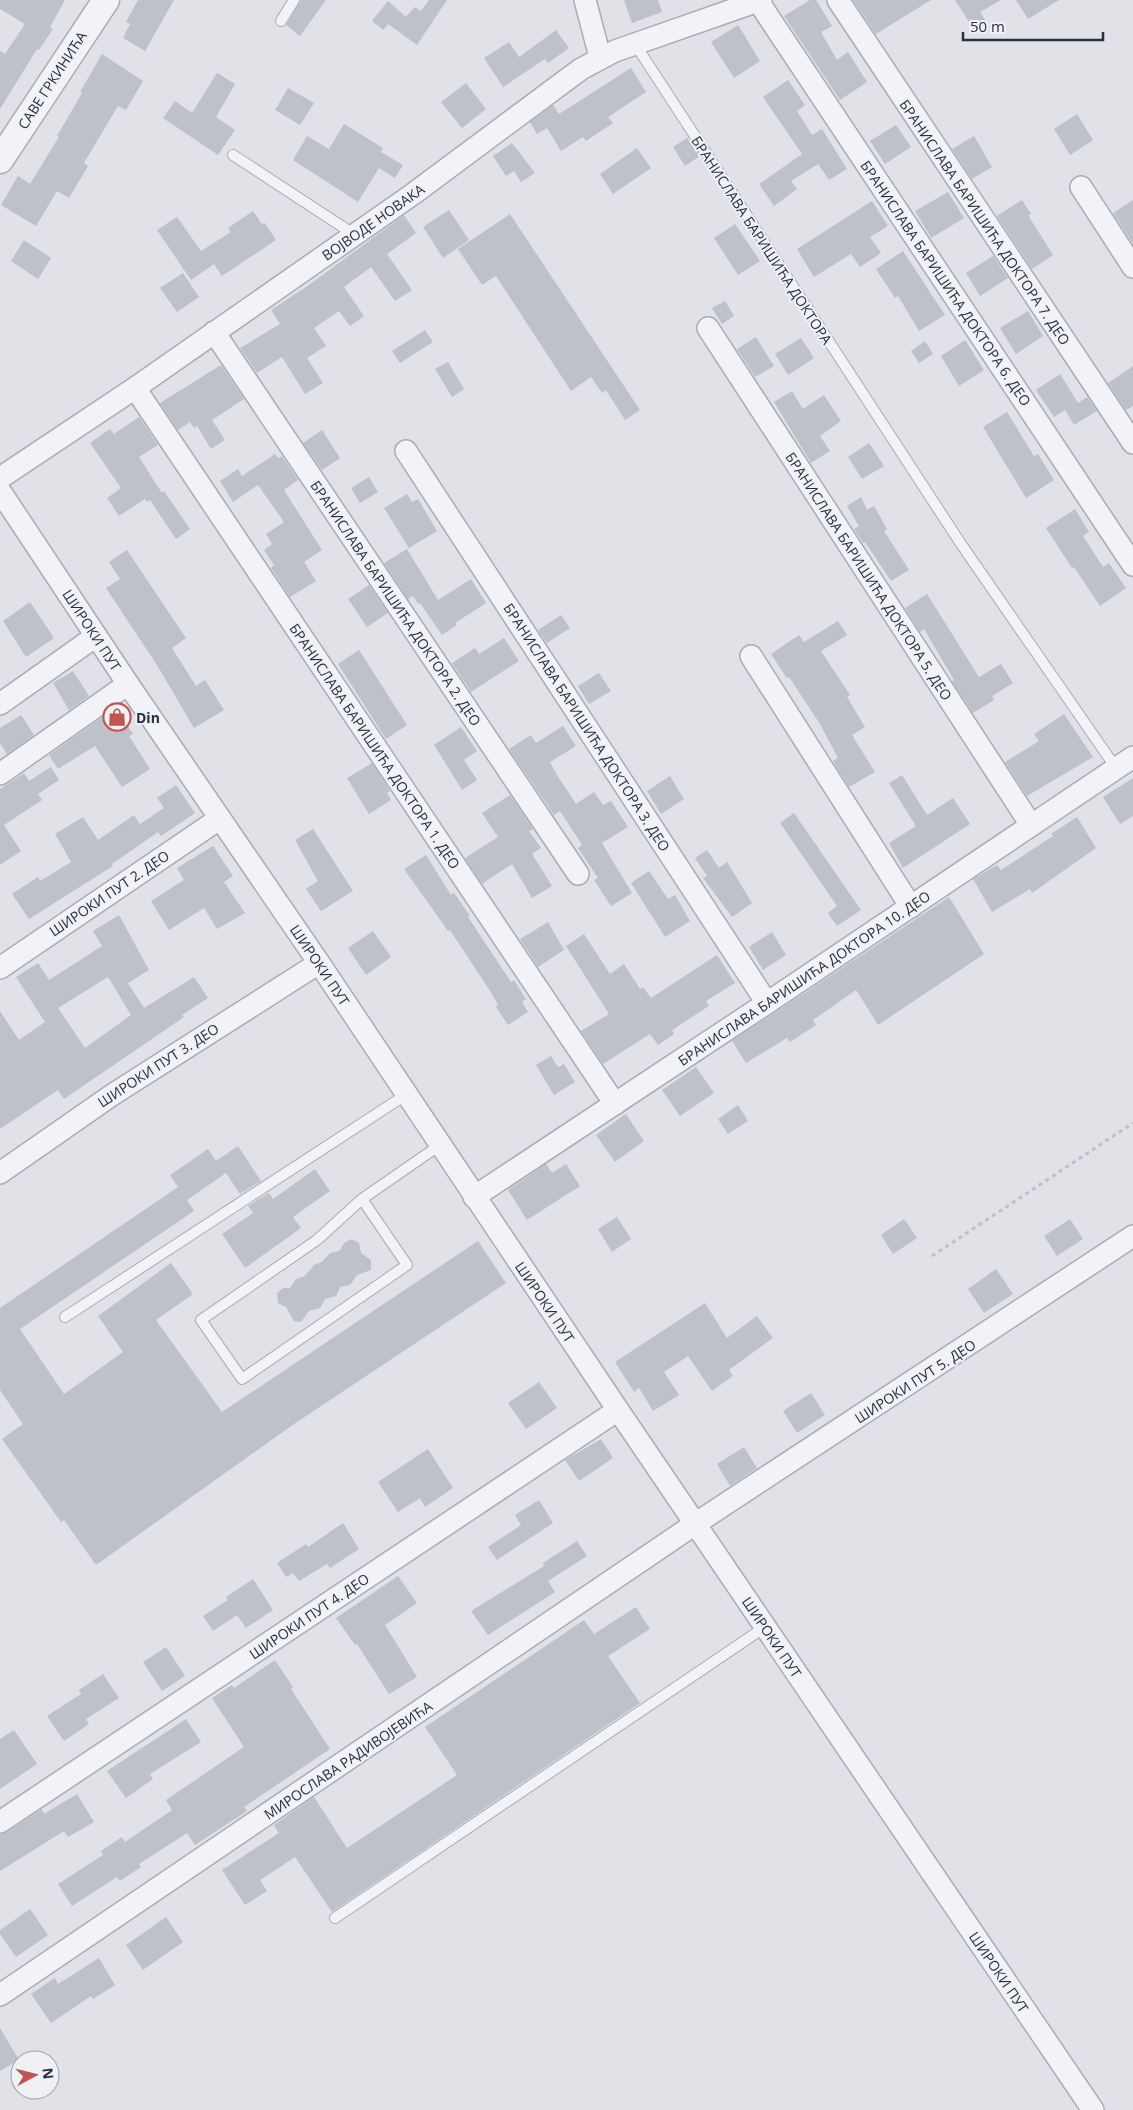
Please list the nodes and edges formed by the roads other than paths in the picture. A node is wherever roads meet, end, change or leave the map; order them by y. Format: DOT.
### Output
graph roads {
  1 [pos="106,0"];
  2 [pos="294,0"];
  3 [pos="585,0"];
  4 [pos="759,0"];
  5 [pos="838,0"];
  6 [pos="281,21"];
  7 [pos="634,44"];
  8 [pos="600,57"];
  9 [pos="233,155"];
  10 [pos="0,160"];
  11 [pos="1081,187"];
  12 [pos="355,235"];
  13 [pos="1133,267"];
  14 [pos="708,328"];
  15 [pos="214,332"];
  16 [pos="136,388"];
  17 [pos="1133,443"];
  18 [pos="406,451"];
  19 [pos="0,478"];
  20 [pos="0,491"];
  21 [pos="1133,565"];
  22 [pos="96,636"];
  23 [pos="750,656"];
  24 [pos="128,684"];
  25 [pos="0,704"];
  26 [pos="1124,763"];
  27 [pos="0,774"];
  28 [pos="219,818"];
  29 [pos="1030,825"];
  30 [pos="578,874"];
  31 [pos="911,907"];
  32 [pos="319,962"];
  33 [pos="0,968"];
  34 [pos="767,1004"];
  35 [pos="407,1094"];
  36 [pos="615,1104"];
  37 [pos="440,1145"];
  38 [pos="0,1173"];
  39 [pos="474,1197"];
  40 [pos="362,1199"];
  41 [pos="1133,1236"];
  42 [pos="65,1317"];
  43 [pos="618,1410"];
  44 [pos="695,1524"];
  45 [pos="765,1627"];
  46 [pos="0,1822"];
  47 [pos="335,1918"];
  48 [pos="0,1995"];
  49 [pos="1093,2110"];
  1 -- 10 [label="street, САВЕ ГРКИНИЋА"];
  2 -- 6 [label="lane"];
  3 -- 8 [label="street"];
  4 -- 7 [label="street, ВОЈВОДЕ НОВАКА"];
  4 -- 21 [label="street, БРАНИСЛАВА БАРИШИЋА ДОКТОРА 6. ДЕО"];
  5 -- 17 [label="street, БРАНИСЛАВА БАРИШИЋА ДОКТОРА 7. ДЕО"];
  7 -- 8 [label="street, ВОЈВОДЕ НОВАКА"];
  7 -- 26 [label="lane, БРАНИСЛАВА БАРИШИЋА ДОКТОРА"];
  8 -- 12 [label="street, ВОЈВОДЕ НОВАКА"];
  9 -- 12 [label="lane"];
  11 -- 13 [label="street"];
  12 -- 15 [label="street, ВОЈВОДЕ НОВАКА"];
  14 -- 29 [label="street, БРАНИСЛАВА БАРИШИЋА ДОКТОРА 5. ДЕО"];
  15 -- 16 [label="street, ВОЈВОДЕ НОВАКА"];
  15 -- 30 [label="street, БРАНИСЛАВА БАРИШИЋА ДОКТОРА 2. ДЕО"];
  16 -- 19 [label="street, ВОЈВОДЕ НОВАКА"];
  16 -- 36 [label="street, БРАНИСЛАВА БАРИШИЋА ДОКТОРА 1. ДЕО"];
  18 -- 34 [label="street, БРАНИСЛАВА БАРИШИЋА ДОКТОРА 3. ДЕО"];
  20 -- 22 [label="street, ШИРОКИ ПУТ"];
  22 -- 24 [label="street, ШИРОКИ ПУТ"];
  22 -- 25 [label="street"];
  23 -- 31 [label="street"];
  24 -- 27 [label="street"];
  24 -- 28 [label="street, ШИРОКИ ПУТ"];
  26 -- 29 [label="street, БРАНИСЛАВА БАРИШИЋА ДОКТОРА 10. ДЕО"];
  28 -- 32 [label="street, ШИРОКИ ПУТ"];
  28 -- 33 [label="street, ШИРОКИ ПУТ 2. ДЕО"];
  29 -- 31 [label="street, БРАНИСЛАВА БАРИШИЋА ДОКТОРА 10. ДЕО"];
  31 -- 34 [label="street, БРАНИСЛАВА БАРИШИЋА ДОКТОРА 10. ДЕО"];
  32 -- 35 [label="street, ШИРОКИ ПУТ"];
  32 -- 38 [label="street, ШИРОКИ ПУТ 3. ДЕО"];
  34 -- 36 [label="street, БРАНИСЛАВА БАРИШИЋА ДОКТОРА 10. ДЕО"];
  35 -- 37 [label="street, ШИРОКИ ПУТ"];
  35 -- 42 [label="lane"];
  36 -- 39 [label="street, БРАНИСЛАВА БАРИШИЋА ДОКТОРА 10. ДЕО"];
  37 -- 39 [label="street, ШИРОКИ ПУТ"];
  37 -- 40 [label="lane"];
  39 -- 43 [label="street, ШИРОКИ ПУТ"];
  40 -- 40 [label="lane"];
  41 -- 44 [label="street, ШИРОКИ ПУТ 5. ДЕО"];
  43 -- 44 [label="street, ШИРОКИ ПУТ"];
  43 -- 46 [label="street, ШИРОКИ ПУТ 4. ДЕО"];
  44 -- 45 [label="street, ШИРОКИ ПУТ"];
  44 -- 48 [label="street, МИРОСЛАВА РАДИВОЈЕВИЋА"];
  45 -- 47 [label="lane"];
  45 -- 49 [label="street, ШИРОКИ ПУТ"];
}
